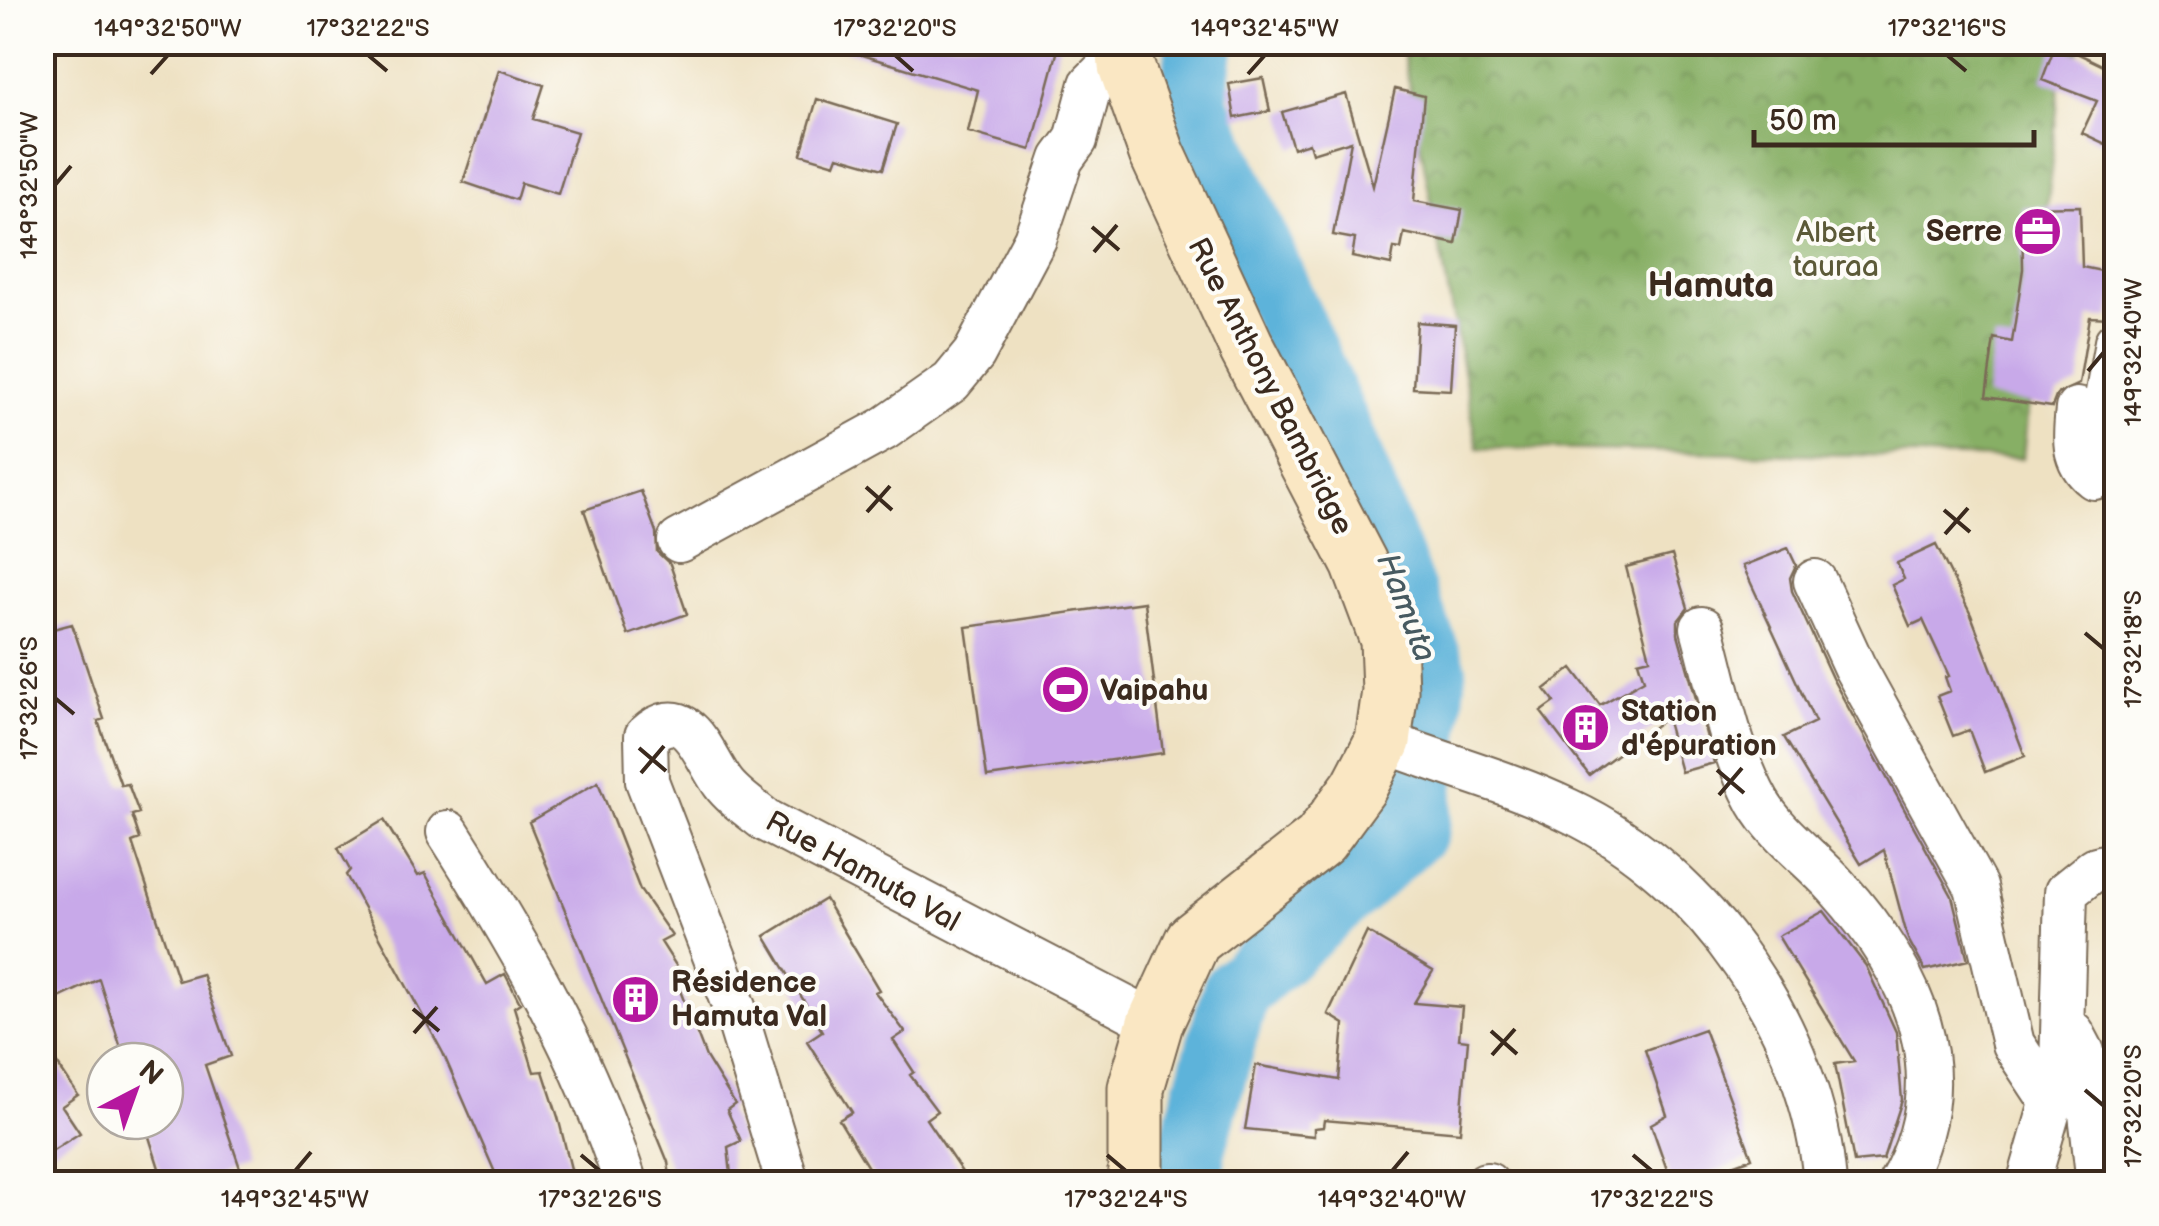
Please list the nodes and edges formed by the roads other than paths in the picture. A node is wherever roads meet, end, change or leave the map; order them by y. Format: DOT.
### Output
graph roads {
  1 [pos="1125,46"];
  2 [pos="2109,341"];
  3 [pos="2077,408"];
  4 [pos="679,541"];
  5 [pos="1816,582"];
  6 [pos="1702,628"];
  7 [pos="1393,745"];
  8 [pos="448,832"];
  9 [pos="2116,863"];
  10 [pos="2066,1020"];
  11 [pos="1155,1023"];
  12 [pos="2052,1103"];
  13 [pos="626,1184"];
  14 [pos="788,1184"];
  15 [pos="1136,1184"];
  16 [pos="1825,1184"];
  17 [pos="1899,1184"];
  18 [pos="2028,1184"];
  19 [pos="2098,1184"];
  1 -- 4 [label="street"];
  1 -- 7 [label="main road, Rue Anthony Bambridge"];
  2 -- 3 [label="street"];
  5 -- 12 [label="street"];
  6 -- 17 [label="street"];
  7 -- 11 [label="main road, Rue Anthony Bambridge"];
  7 -- 16 [label="street"];
  8 -- 13 [label="street"];
  9 -- 10 [label="street"];
  10 -- 12 [label="street"];
  10 -- 19 [label="street"];
  11 -- 14 [label="street, Rue Hamuta Val"];
  11 -- 15 [label="main road, Rue Anthony Bambridge"];
  12 -- 18 [label="street"];
}
